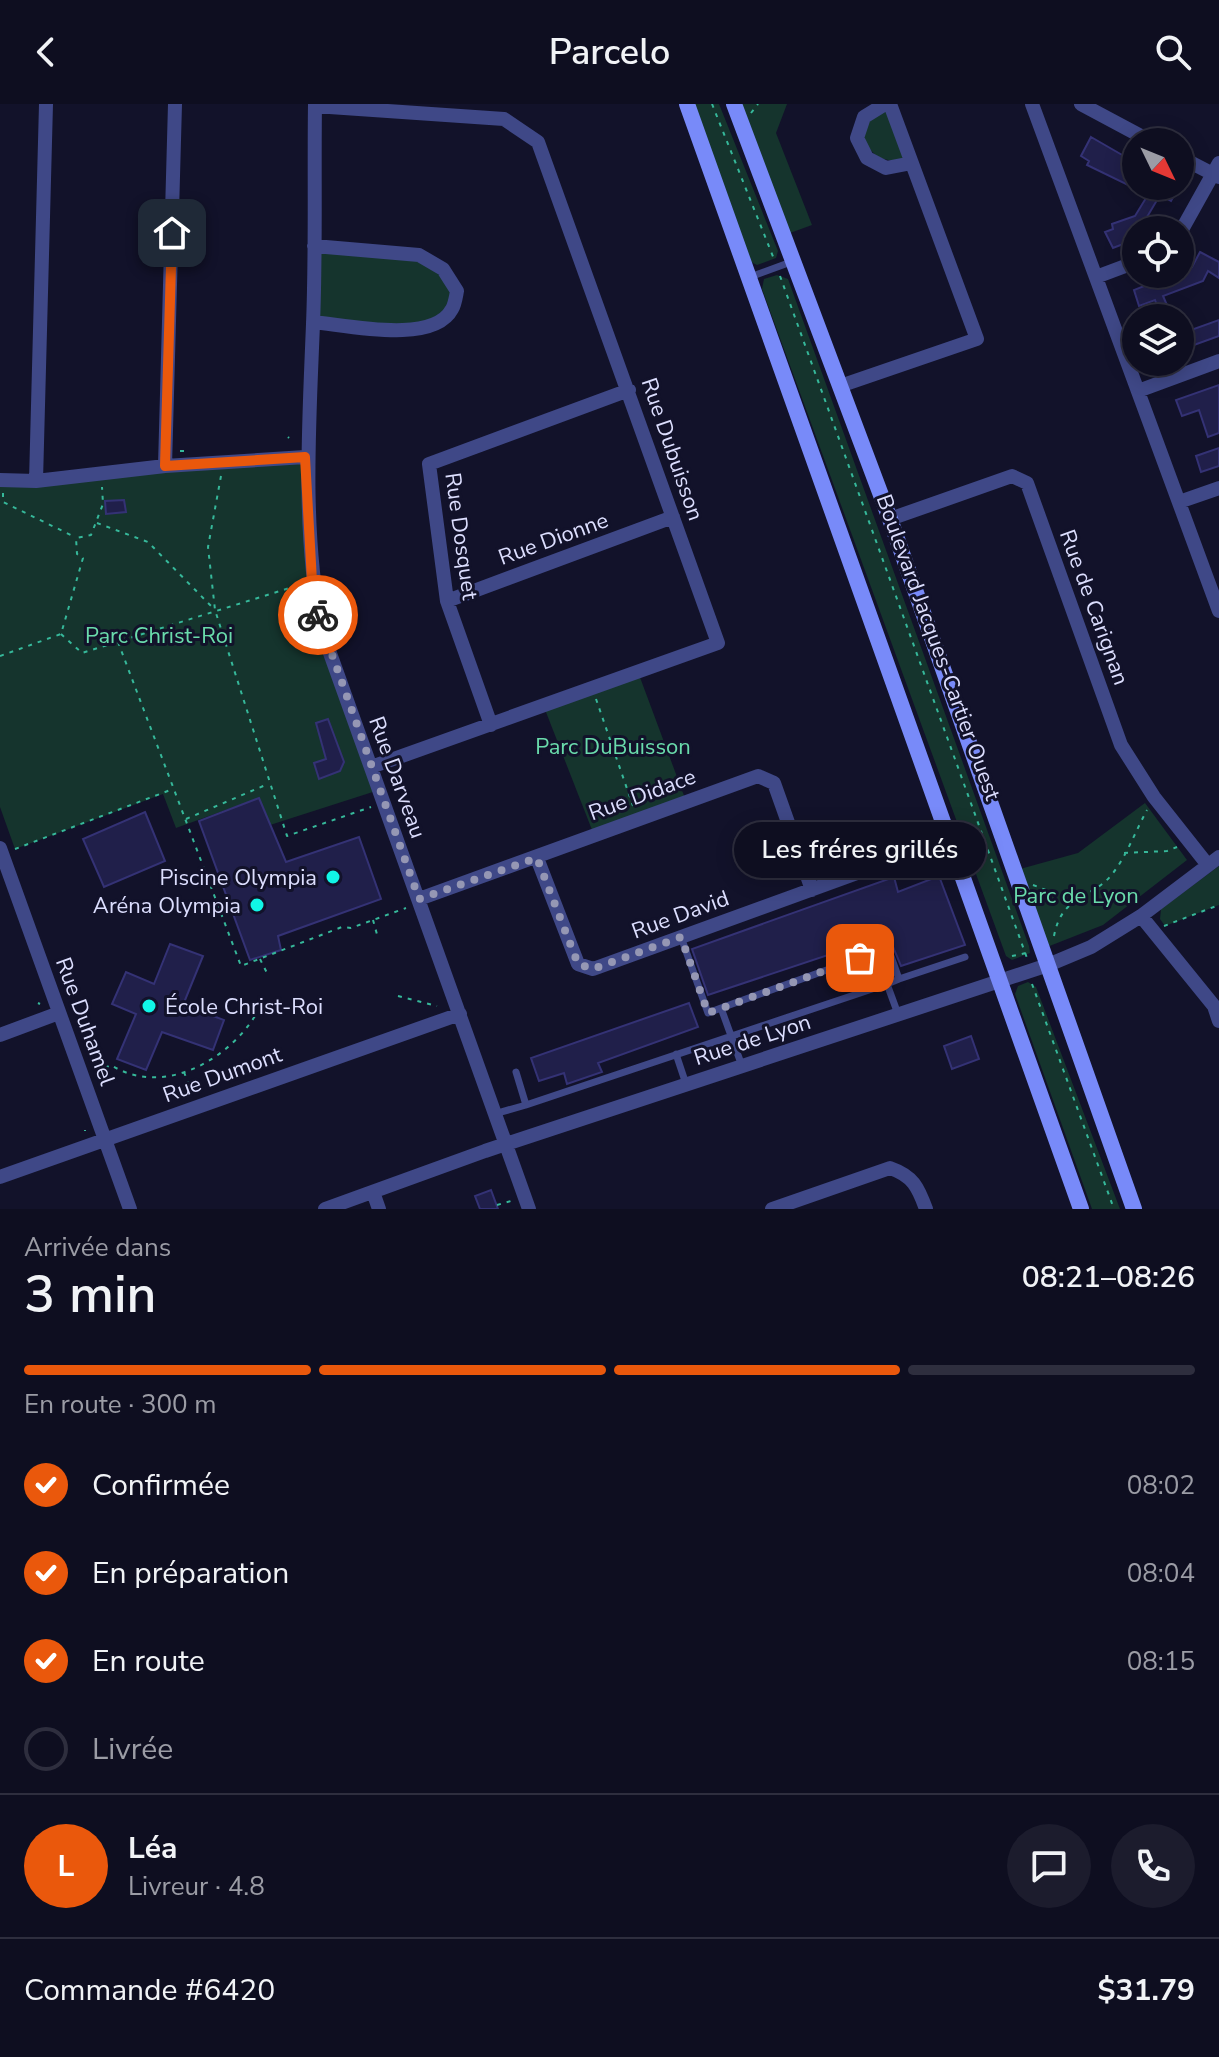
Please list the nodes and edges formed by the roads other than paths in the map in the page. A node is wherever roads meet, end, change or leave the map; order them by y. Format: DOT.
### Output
graph roads {
  1 [pos="46,104"];
  2 [pos="175,104"];
  3 [pos="687,104"];
  4 [pos="734,104"];
  5 [pos="887,104"];
  6 [pos="1032,104"];
  7 [pos="1081,104"];
  8 [pos="315,105"];
  9 [pos="1126,128"];
  10 [pos="912,163"];
  11 [pos="1194,163"];
  12 [pos="1217,172"];
  13 [pos="1190,216"];
  14 [pos="314,246"];
  15 [pos="785,264"];
  16 [pos="1122,267"];
  17 [pos="748,277"];
  18 [pos="1096,277"];
  19 [pos="313,322"];
  20 [pos="1219,361"];
  21 [pos="840,386"];
  22 [pos="629,390"];
  23 [pos="1138,391"];
  24 [pos="305,457"];
  25 [pos="165,466"];
  26 [pos="2,480"];
  27 [pos="36,481"];
  28 [pos="1219,488"];
  29 [pos="1179,502"];
  30 [pos="673,517"];
  31 [pos="890,519"];
  32 [pos="447,601"];
  33 [pos="1219,611"];
  34 [pos="491,725"];
  35 [pos="371,767"];
  36 [pos="948,840"];
  37 [pos="7,848"];
  38 [pos="537,858"];
  39 [pos="1213,861"];
  40 [pos="7,888"];
  41 [pos="812,890"];
  42 [pos="413,903"];
  43 [pos="1141,916"];
  44 [pos="681,937"];
  45 [pos="965,957"];
  46 [pos="1048,965"];
  47 [pos="899,979"];
  48 [pos="998,980"];
  49 [pos="887,984"];
  50 [pos="721,1008"];
  51 [pos="59,1013"];
  52 [pos="460,1014"];
  53 [pos="898,1014"];
  54 [pos="1219,1021"];
  55 [pos="0,1035"];
  56 [pos="731,1035"];
  57 [pos="676,1054"];
  58 [pos="742,1066"];
  59 [pos="516,1072"];
  60 [pos="686,1084"];
  61 [pos="526,1105"];
  62 [pos="494,1114"];
  63 [pos="106,1141"];
  64 [pos="505,1145"];
  65 [pos="0,1177"];
  66 [pos="373,1192"];
  67 [pos="779,1208"];
  68 [pos="130,1209"];
  69 [pos="325,1209"];
  70 [pos="379,1209"];
  71 [pos="529,1209"];
  72 [pos="926,1209"];
  73 [pos="1081,1209"];
  74 [pos="1134,1209"];
  1 -- 27 [label="street"];
  2 -- 25 [label="street"];
  3 -- 17 [label="main road"];
  4 -- 15 [label="main road, Boulevard Jacques-Cartier Ouest"];
  5 -- 10 [label="street"];
  5 -- 10 [label="street"];
  6 -- 18 [label="street"];
  7 -- 9 [label="street"];
  8 -- 14 [label="street, Rue Darveau"];
  8 -- 22 [label="street, Rue Dubuisson"];
  10 -- 21 [label="street"];
  11 -- 12 [label="street"];
  12 -- 13 [label="street"];
  14 -- 19 [label="street, Rue Darveau"];
  14 -- 19 [label="street"];
  15 -- 17 [label="lane"];
  15 -- 21 [label="main road, Boulevard Jacques-Cartier Ouest"];
  16 -- 18 [label="street"];
  17 -- 36 [label="main road"];
  18 -- 23 [label="street"];
  19 -- 24 [label="street, Rue Darveau"];
  20 -- 23 [label="street"];
  21 -- 31 [label="main road, Boulevard Jacques-Cartier Ouest"];
  22 -- 30 [label="street, Rue Dubuisson"];
  22 -- 32 [label="street, Rue Dosquet"];
  23 -- 29 [label="street"];
  24 -- 25 [label="street"];
  24 -- 35 [label="street, Rue Darveau"];
  25 -- 27 [label="street"];
  26 -- 27 [label="street"];
  28 -- 29 [label="street"];
  29 -- 33 [label="street"];
  30 -- 32 [label="street, Rue Dionne"];
  30 -- 34 [label="street, Rue Dubuisson"];
  31 -- 39 [label="street, Rue de Carignan"];
  31 -- 46 [label="main road, Boulevard Jacques-Cartier Ouest"];
  32 -- 34 [label="street, Rue Dosquet"];
  34 -- 35 [label="street, Rue Dubuisson"];
  35 -- 42 [label="street, Rue Darveau"];
  36 -- 41 [label="street, Rue David"];
  36 -- 48 [label="main road"];
  37 -- 40 [label="street, Rue Duhamel"];
  38 -- 41 [label="street, Rue Didace"];
  38 -- 42 [label="street, Rue Didace"];
  38 -- 44 [label="street, Rue David"];
  39 -- 43 [label="street, Rue de Lyon"];
  40 -- 51 [label="street, Rue Duhamel"];
  41 -- 44 [label="street, Rue David"];
  42 -- 52 [label="street, Rue Darveau"];
  43 -- 46 [label="street, Rue de Lyon"];
  43 -- 54 [label="street"];
  44 -- 50 [label="lane"];
  45 -- 47 [label="lane"];
  46 -- 48 [label="street, Rue de Lyon"];
  46 -- 74 [label="main road, Boulevard Jacques-Cartier Ouest"];
  47 -- 49 [label="lane"];
  47 -- 50 [label="lane"];
  48 -- 53 [label="street, Rue de Lyon"];
  48 -- 73 [label="main road"];
  49 -- 53 [label="lane"];
  49 -- 56 [label="lane"];
  50 -- 56 [label="lane"];
  51 -- 55 [label="street"];
  51 -- 63 [label="street, Rue Duhamel"];
  52 -- 62 [label="street, Rue Darveau"];
  52 -- 63 [label="street, Rue Dumont"];
  53 -- 58 [label="street, Rue de Lyon"];
  56 -- 57 [label="lane"];
  56 -- 58 [label="lane"];
  57 -- 60 [label="lane"];
  57 -- 61 [label="lane"];
  58 -- 60 [label="street, Rue de Lyon"];
  59 -- 61 [label="lane"];
  60 -- 64 [label="street, Rue de Lyon"];
  61 -- 62 [label="lane"];
  62 -- 64 [label="street, Rue Darveau"];
  63 -- 65 [label="street, Rue Dumont"];
  63 -- 68 [label="street, Rue Duhamel"];
  64 -- 66 [label="street, Rue de Lyon"];
  64 -- 71 [label="street, Rue Darveau"];
  66 -- 69 [label="street, Rue de Lyon"];
  66 -- 70 [label="street"];
  67 -- 72 [label="street"];
}
